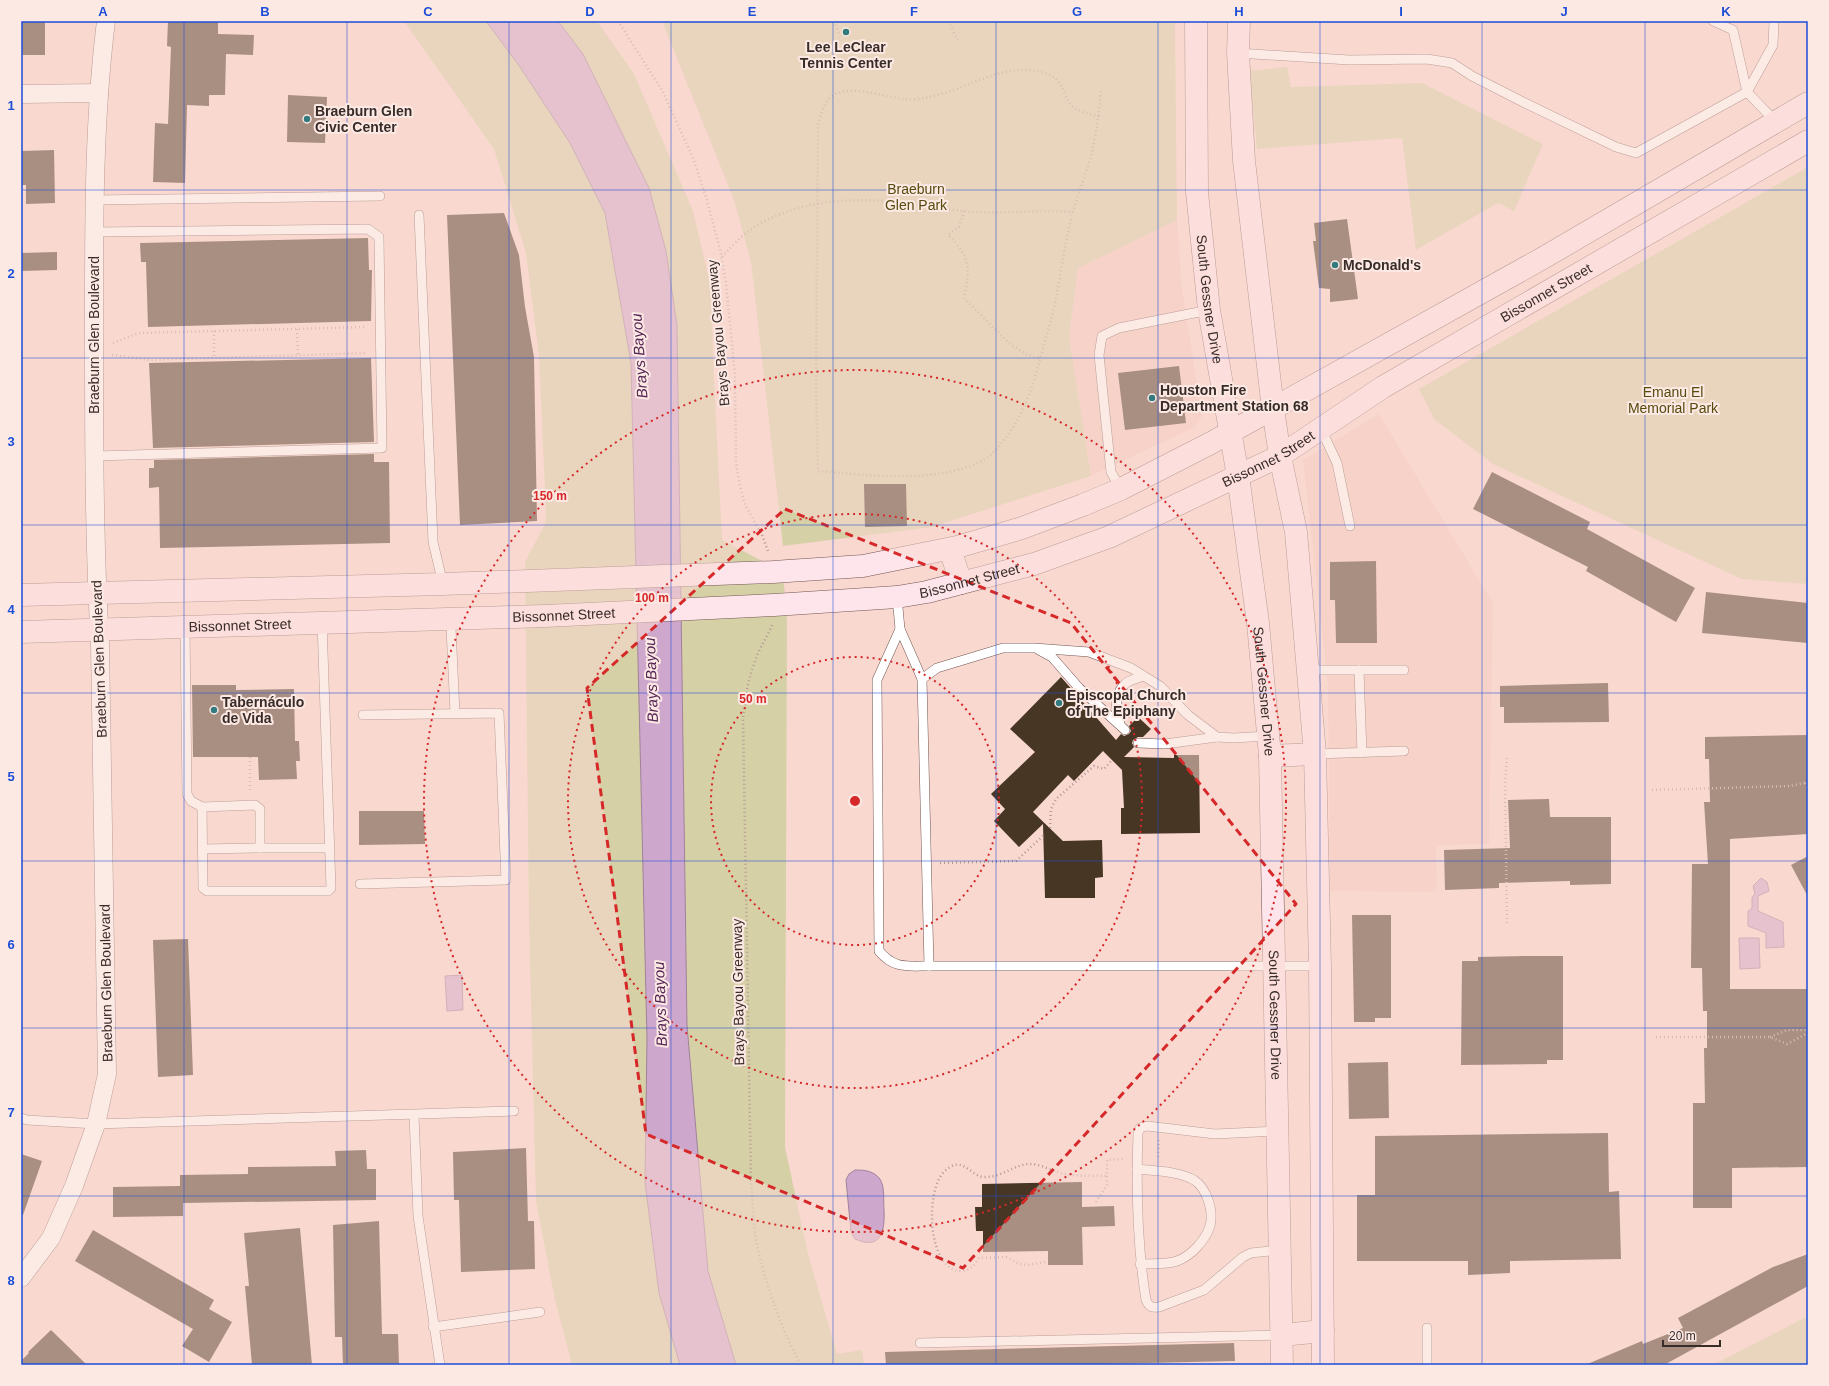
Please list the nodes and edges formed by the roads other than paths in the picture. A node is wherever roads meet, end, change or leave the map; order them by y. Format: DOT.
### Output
graph roads {
  1 [pos="106,21"];
  2 [pos="1196,21"];
  3 [pos="1239,21"];
  4 [pos="1713,21"];
  5 [pos="1774,21"];
  6 [pos="1238,53"];
  7 [pos="1747,92"];
  8 [pos="99,93"];
  9 [pos="21,94"];
  10 [pos="1808,104"];
  11 [pos="1776,122"];
  12 [pos="1808,140"];
  13 [pos="380,196"];
  14 [pos="94,200"];
  15 [pos="419,215"];
  16 [pos="94,232"];
  17 [pos="1543,258"];
  18 [pos="1559,286"];
  19 [pos="1209,310"];
  20 [pos="1273,409"];
  21 [pos="1321,429"];
  22 [pos="1230,433"];
  23 [pos="94,456"];
  24 [pos="1280,456"];
  25 [pos="1238,476"];
  26 [pos="1121,489"];
  27 [pos="1350,526"];
  28 [pos="950,549"];
  29 [pos="961,583"];
  30 [pos="443,584"];
  31 [pos="97,592"];
  32 [pos="21,595"];
  33 [pos="897,597"];
  34 [pos="446,618"];
  35 [pos="322,622"];
  36 [pos="185,627"];
  37 [pos="900,629"];
  38 [pos="99,630"];
  39 [pos="21,632"];
  40 [pos="1034,648"];
  41 [pos="1308,670"];
  42 [pos="1359,670"];
  43 [pos="1404,670"];
  44 [pos="1143,676"];
  45 [pos="922,679"];
  46 [pos="456,713"];
  47 [pos="363,715"];
  48 [pos="1217,737"];
  49 [pos="1138,742"];
  50 [pos="1269,746"];
  51 [pos="1404,751"];
  52 [pos="1362,753"];
  53 [pos="1315,754"];
  54 [pos="202,807"];
  55 [pos="260,848"];
  56 [pos="330,848"];
  57 [pos="202,850"];
  58 [pos="360,884"];
  59 [pos="1275,965"];
  60 [pos="929,966"];
  61 [pos="1320,966"];
  62 [pos="514,1111"];
  63 [pos="414,1115"];
  64 [pos="21,1118"];
  65 [pos="96,1124"];
  66 [pos="1278,1131"];
  67 [pos="1137,1169"];
  68 [pos="1280,1250"];
  69 [pos="1140,1264"];
  70 [pos="21,1278"];
  71 [pos="540,1312"];
  72 [pos="433,1327"];
  73 [pos="1427,1328"];
  74 [pos="1323,1331"];
  75 [pos="1282,1334"];
  76 [pos="920,1343"];
  77 [pos="440,1365"];
  78 [pos="1282,1365"];
  79 [pos="1323,1365"];
  80 [pos="1427,1365"];
  1 -- 8 [label="street, Braeburn Glen Boulevard"];
  2 -- 19 [label="main road, South Gessner Drive"];
  3 -- 6 [label="main road"];
  4 -- 7 [label="lane"];
  5 -- 7 [label="lane"];
  6 -- 7 [label="lane"];
  6 -- 20 [label="main road"];
  7 -- 11 [label="lane"];
  8 -- 9 [label="street"];
  8 -- 14 [label="street, Braeburn Glen Boulevard"];
  10 -- 11 [label="main road"];
  11 -- 17 [label="main road"];
  12 -- 18 [label="main road, Bissonnet Street"];
  13 -- 14 [label="lane"];
  14 -- 16 [label="street, Braeburn Glen Boulevard"];
  15 -- 30 [label="lane"];
  16 -- 23 [label="street, Braeburn Glen Boulevard"];
  16 -- 23 [label="lane"];
  17 -- 18 [label="main road"];
  17 -- 20 [label="main road"];
  18 -- 21 [label="main road, Bissonnet Street"];
  19 -- 22 [label="main road, South Gessner Drive"];
  19 -- 26 [label="lane"];
  20 -- 22 [label="main road"];
  20 -- 24 [label="main road"];
  21 -- 24 [label="main road, Bissonnet Street"];
  21 -- 27 [label="lane"];
  22 -- 25 [label="main road, South Gessner Drive"];
  22 -- 26 [label="main road"];
  23 -- 31 [label="street, Braeburn Glen Boulevard"];
  24 -- 25 [label="main road, Bissonnet Street"];
  24 -- 41 [label="main road"];
  25 -- 29 [label="main road, Bissonnet Street"];
  25 -- 50 [label="main road, South Gessner Drive"];
  26 -- 28 [label="main road"];
  28 -- 29 [label="main road"];
  28 -- 30 [label="main road"];
  29 -- 33 [label="main road, Bissonnet Street"];
  30 -- 31 [label="main road"];
  30 -- 34 [label="main road"];
  31 -- 32 [label="main road"];
  31 -- 38 [label="street, Braeburn Glen Boulevard"];
  33 -- 34 [label="main road, Bissonnet Street"];
  33 -- 37 [label="lane"];
  34 -- 35 [label="main road, Bissonnet Street"];
  34 -- 46 [label="lane"];
  35 -- 36 [label="main road, Bissonnet Street"];
  35 -- 56 [label="lane"];
  36 -- 38 [label="main road, Bissonnet Street"];
  36 -- 54 [label="lane"];
  37 -- 45 [label="lane"];
  37 -- 60 [label="lane"];
  38 -- 39 [label="main road, Bissonnet Street"];
  38 -- 65 [label="street, Braeburn Glen Boulevard"];
  40 -- 44 [label="lane"];
  40 -- 44 [label="lane"];
  40 -- 45 [label="lane"];
  41 -- 42 [label="lane"];
  41 -- 53 [label="main road"];
  42 -- 43 [label="lane"];
  42 -- 52 [label="lane"];
  44 -- 48 [label="lane"];
  45 -- 60 [label="lane"];
  46 -- 47 [label="lane"];
  46 -- 58 [label="lane"];
  48 -- 49 [label="lane"];
  48 -- 50 [label="lane"];
  50 -- 53 [label="main road"];
  50 -- 59 [label="main road, South Gessner Drive"];
  51 -- 52 [label="lane"];
  52 -- 53 [label="lane"];
  53 -- 61 [label="main road"];
  54 -- 55 [label="lane"];
  54 -- 57 [label="lane"];
  55 -- 56 [label="lane"];
  55 -- 57 [label="lane"];
  56 -- 57 [label="lane"];
  59 -- 60 [label="lane"];
  59 -- 61 [label="lane"];
  59 -- 66 [label="main road, South Gessner Drive"];
  61 -- 74 [label="main road"];
  62 -- 63 [label="lane"];
  63 -- 65 [label="lane"];
  63 -- 72 [label="lane"];
  64 -- 65 [label="lane"];
  65 -- 70 [label="street, Braeburn Glen Boulevard"];
  66 -- 67 [label="lane"];
  66 -- 68 [label="main road, South Gessner Drive"];
  67 -- 69 [label="lane"];
  67 -- 69 [label="lane"];
  68 -- 69 [label="lane"];
  68 -- 75 [label="main road, South Gessner Drive"];
  71 -- 72 [label="lane"];
  72 -- 77 [label="lane"];
  73 -- 80 [label="lane"];
  74 -- 75 [label="main road"];
  74 -- 79 [label="main road"];
  75 -- 76 [label="lane"];
  75 -- 78 [label="main road, South Gessner Drive"];
}
